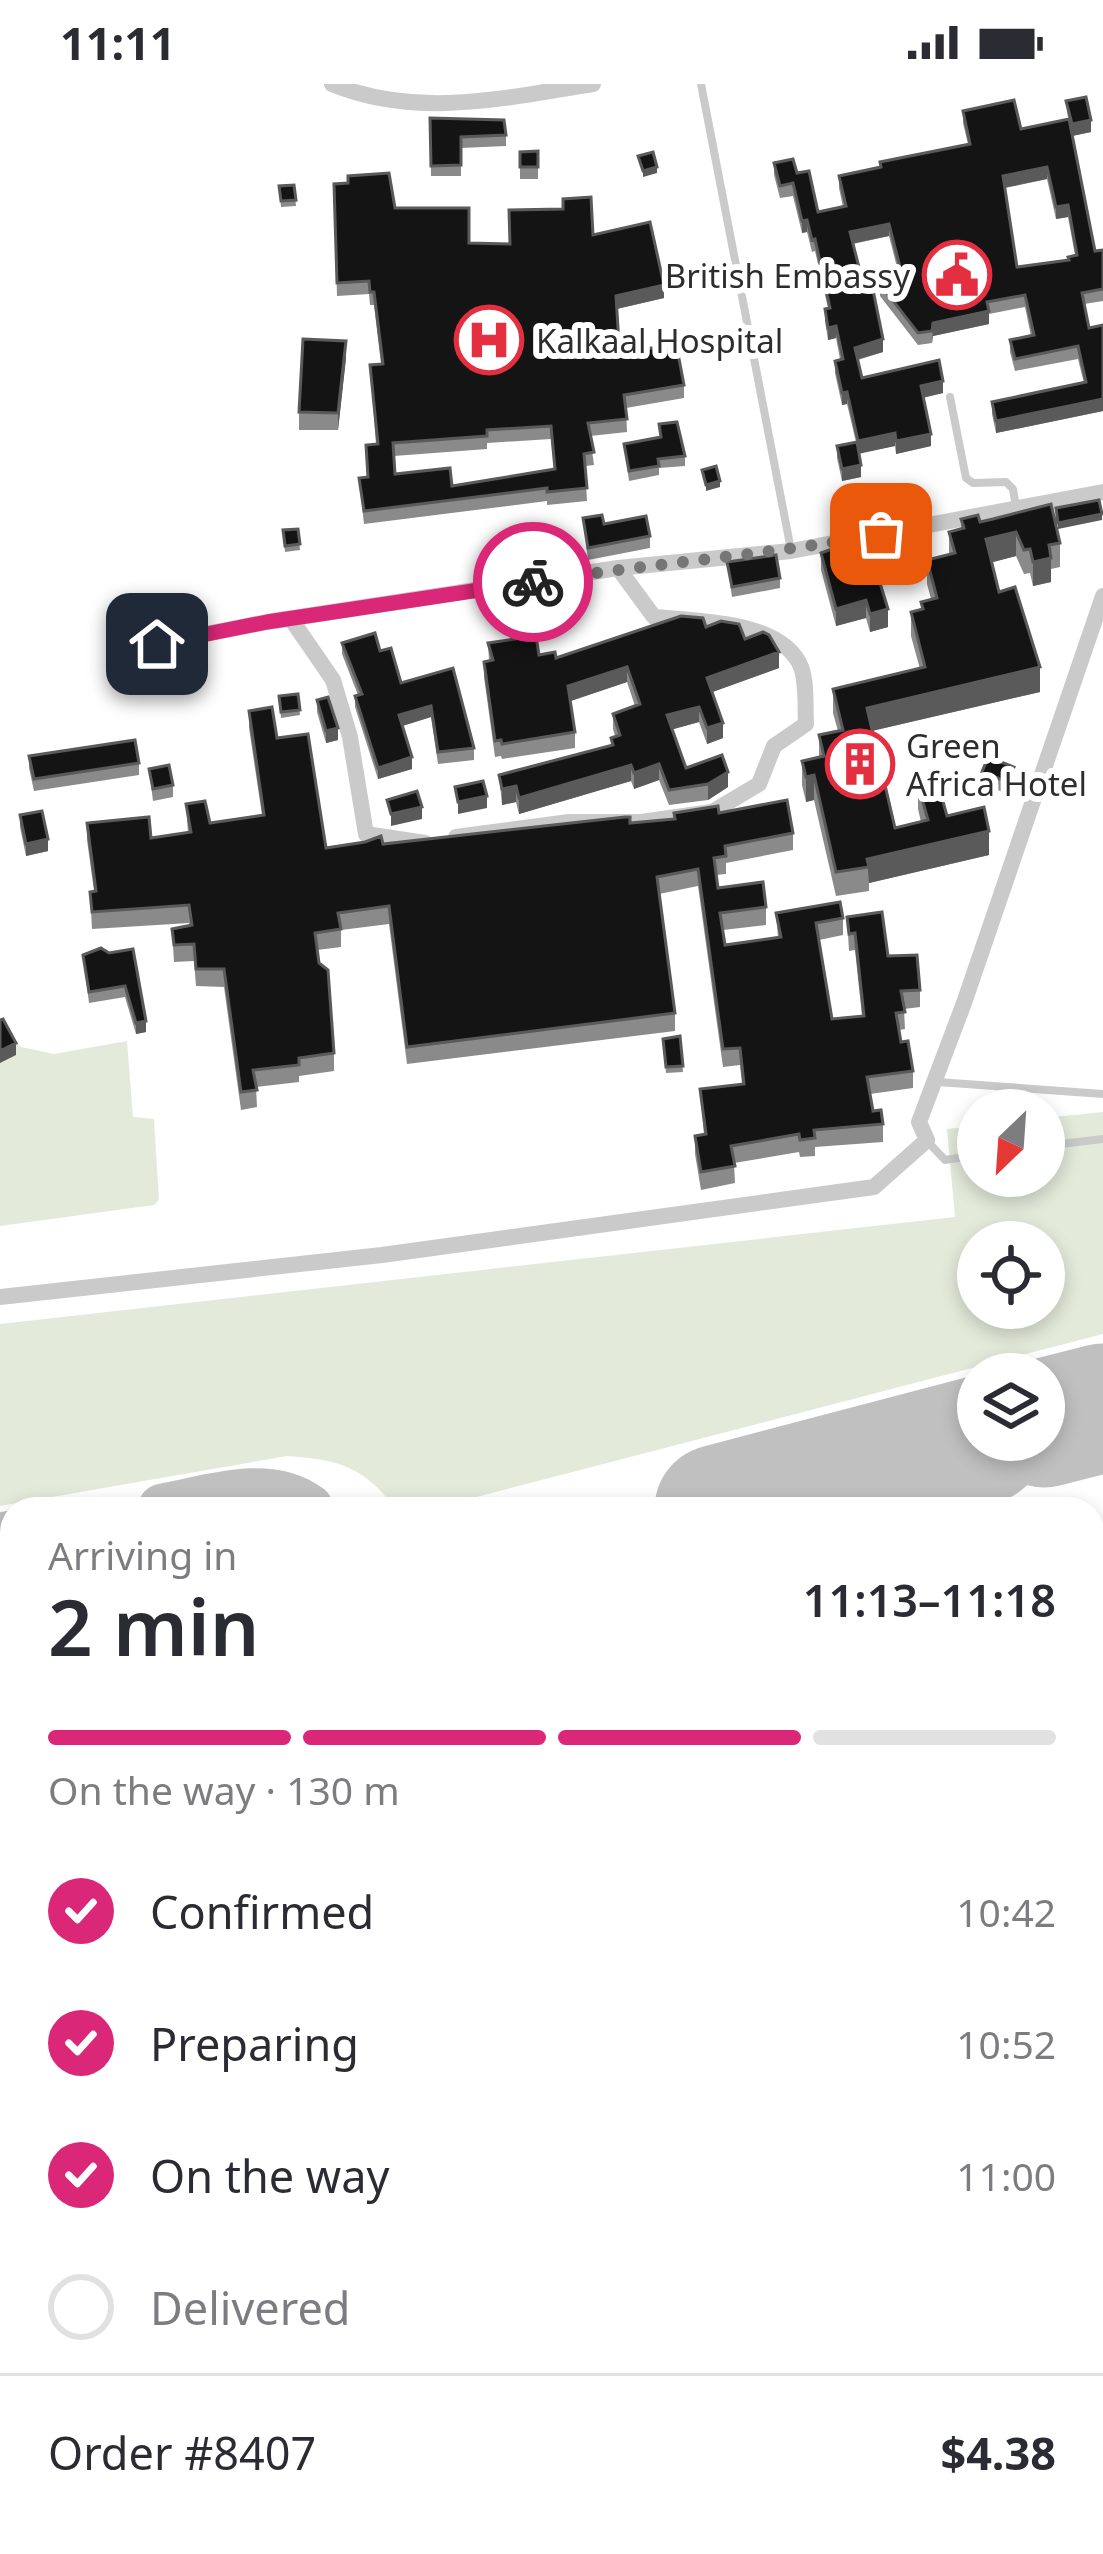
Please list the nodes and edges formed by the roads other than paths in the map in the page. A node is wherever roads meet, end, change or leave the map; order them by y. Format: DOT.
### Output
graph roads {
  1 [pos="332,84"];
  2 [pos="592,84"];
  3 [pos="700,84"];
  4 [pos="950,397"];
  5 [pos="1103,492"];
  6 [pos="1017,508"];
  7 [pos="791,551"];
  8 [pos="618,568"];
  9 [pos="1103,596"];
  10 [pos="291,619"];
  11 [pos="119,651"];
  12 [pos="936,1082"];
  13 [pos="1103,1094"];
  14 [pos="1103,1139"];
  15 [pos="927,1140"];
  16 [pos="1065,1144"];
  17 [pos="957,1158"];
  18 [pos="0,1297"];
  1 -- 2 [label="street"];
  3 -- 7 [label="lane"];
  4 -- 6 [label="lane"];
  5 -- 6 [label="street"];
  6 -- 7 [label="street"];
  7 -- 8 [label="street"];
  8 -- 10 [label="street"];
  8 -- 10 [label="street"];
  9 -- 12 [label="street"];
  10 -- 11 [label="street"];
  12 -- 13 [label="lane"];
  12 -- 15 [label="street"];
  14 -- 16 [label="lane"];
  15 -- 17 [label="lane"];
  15 -- 18 [label="street"];
}
